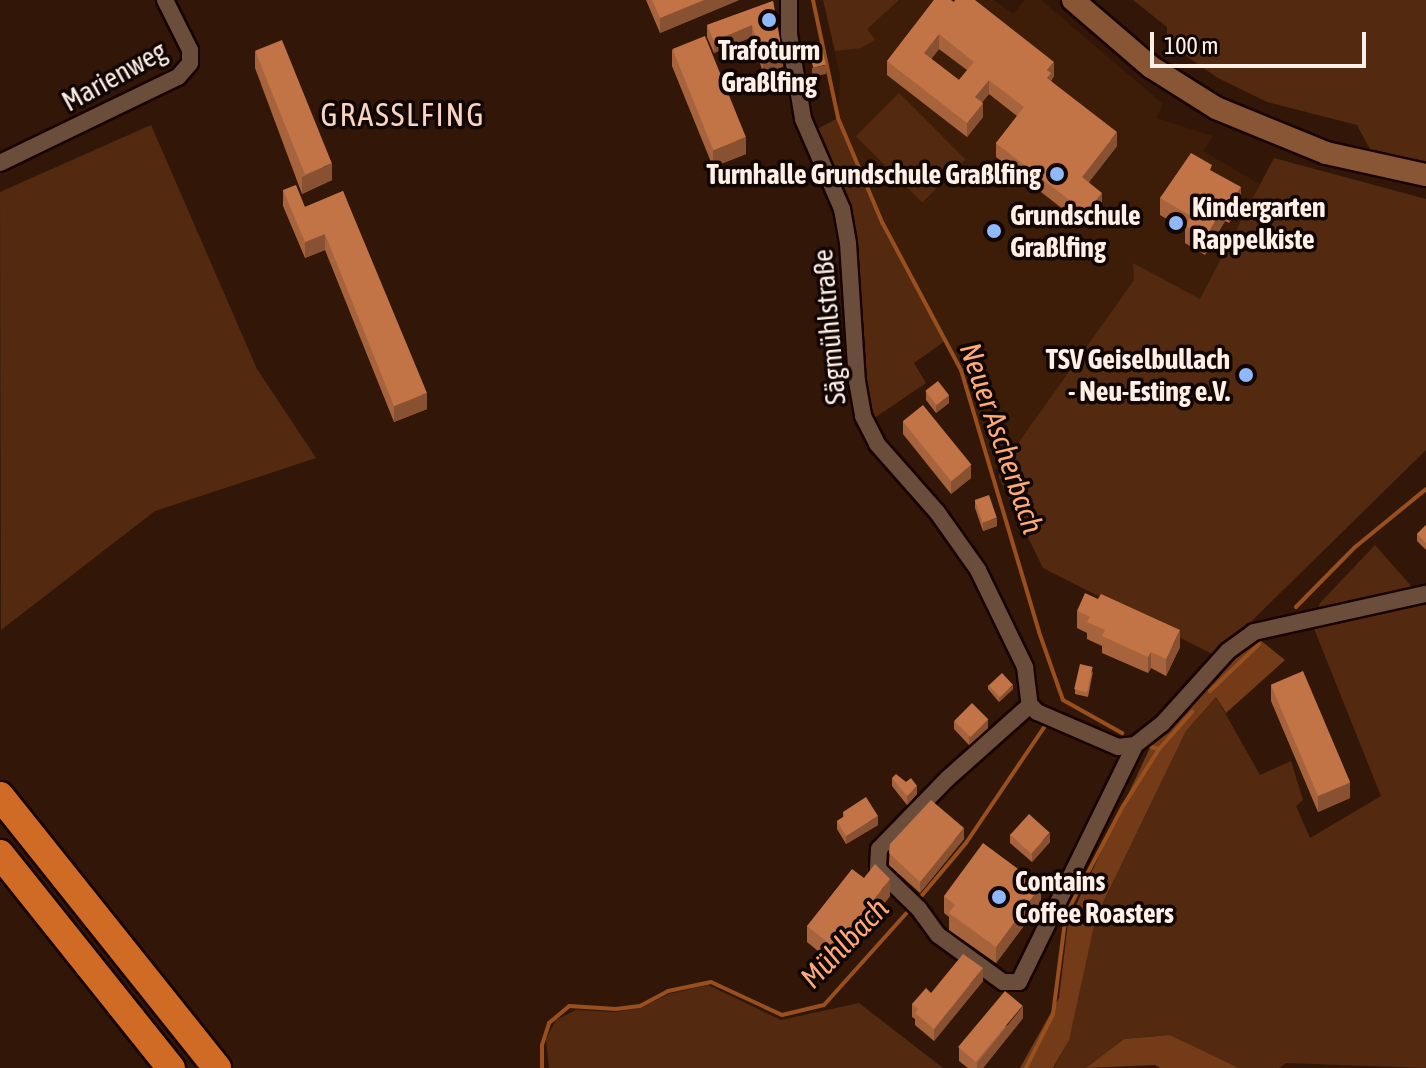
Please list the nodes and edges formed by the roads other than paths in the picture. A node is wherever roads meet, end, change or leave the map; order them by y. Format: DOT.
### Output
graph roads {
  1 [pos="165,0"];
  2 [pos="789,0"];
  3 [pos="1073,0"];
  4 [pos="1094,0"];
  5 [pos="1375,161"];
  6 [pos="0,163"];
  7 [pos="1426,175"];
  8 [pos="1426,594"];
  9 [pos="1034,709"];
  10 [pos="1135,745"];
  11 [pos="0,796"];
  12 [pos="0,854"];
  13 [pos="171,1068"];
  14 [pos="217,1068"];
  1 -- 6 [label="street, Marienweg"];
  2 -- 9 [label="street, Sägmühlstraße"];
  3 -- 5 [label="street"];
  4 -- 5 [label="street"];
  5 -- 7 [label="street"];
  8 -- 10 [label="street"];
  9 -- 10 [label="street"];
  9 -- 10 [label="street"];
  11 -- 14 [label="highway"];
  12 -- 13 [label="highway"];
}
